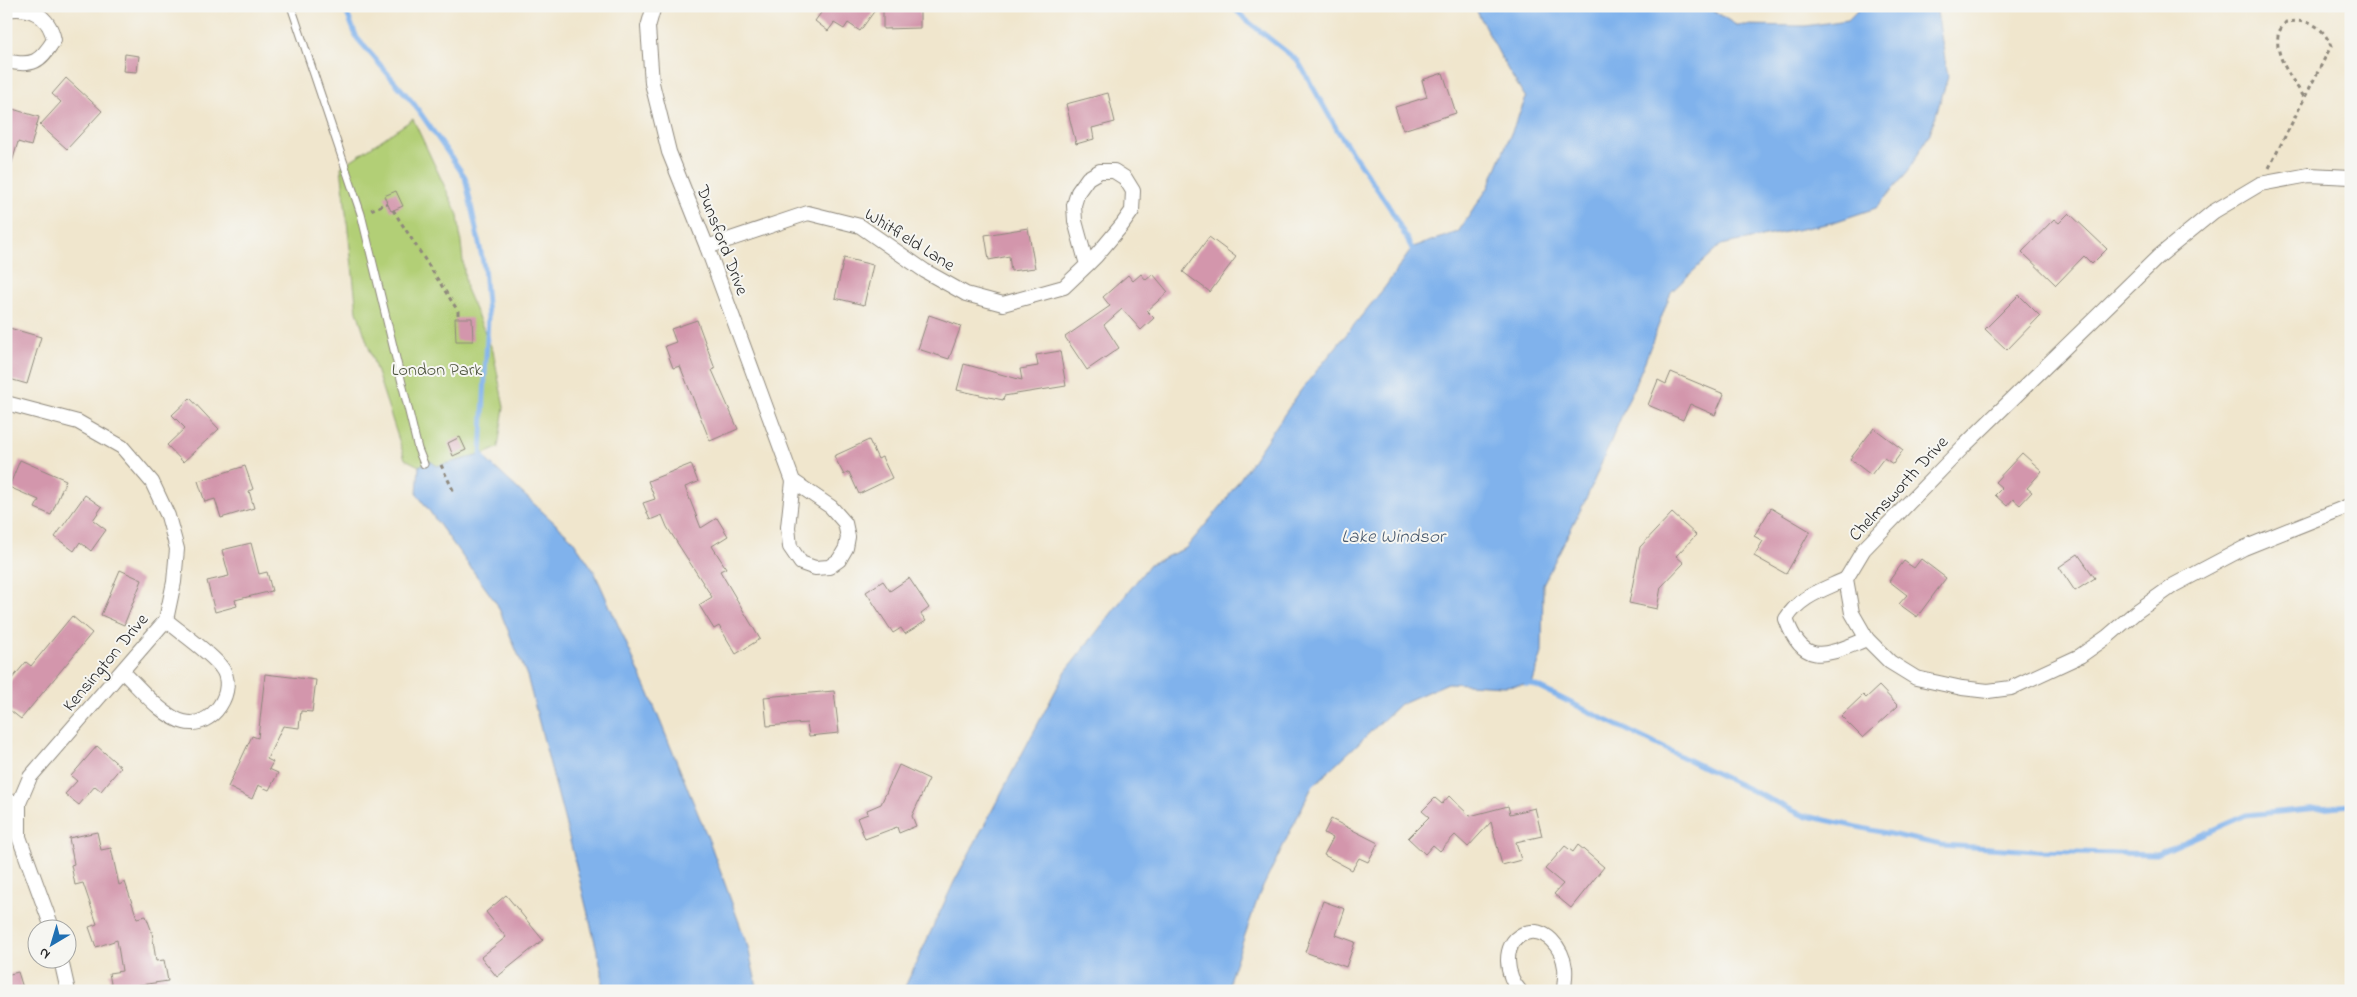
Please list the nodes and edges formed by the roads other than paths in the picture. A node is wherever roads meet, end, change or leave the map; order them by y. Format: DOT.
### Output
graph roads {
  1 [pos="291,6"];
  2 [pos="654,6"];
  3 [pos="6,10"];
  4 [pos="6,61"];
  5 [pos="2351,177"];
  6 [pos="707,248"];
  7 [pos="1087,265"];
  8 [pos="6,403"];
  9 [pos="424,464"];
  10 [pos="793,481"];
  11 [pos="2351,505"];
  12 [pos="1846,579"];
  13 [pos="166,620"];
  14 [pos="1867,639"];
  15 [pos="123,672"];
  16 [pos="13,802"];
  17 [pos="49,920"];
  18 [pos="63,970"];
  19 [pos="68,991"];
  20 [pos="1520,991"];
  21 [pos="1564,991"];
  1 -- 9 [label="lane"];
  2 -- 6 [label="street, Dunsford Drive"];
  3 -- 4 [label="street"];
  5 -- 12 [label="street, Chelmsworth Drive"];
  6 -- 7 [label="street, Whitfield Lane"];
  6 -- 10 [label="street, Dunsford Drive"];
  7 -- 7 [label="street, Whitfield Lane"];
  8 -- 13 [label="street, Kensington Drive"];
  10 -- 10 [label="street, Dunsford Drive"];
  11 -- 14 [label="street"];
  12 -- 14 [label="street"];
  12 -- 14 [label="street"];
  13 -- 15 [label="street, Kensington Drive"];
  13 -- 15 [label="street"];
  15 -- 16 [label="street, Kensington Drive"];
  16 -- 17 [label="street, Kensington Drive"];
  18 -- 19 [label="street"];
  20 -- 21 [label="street"];
}
